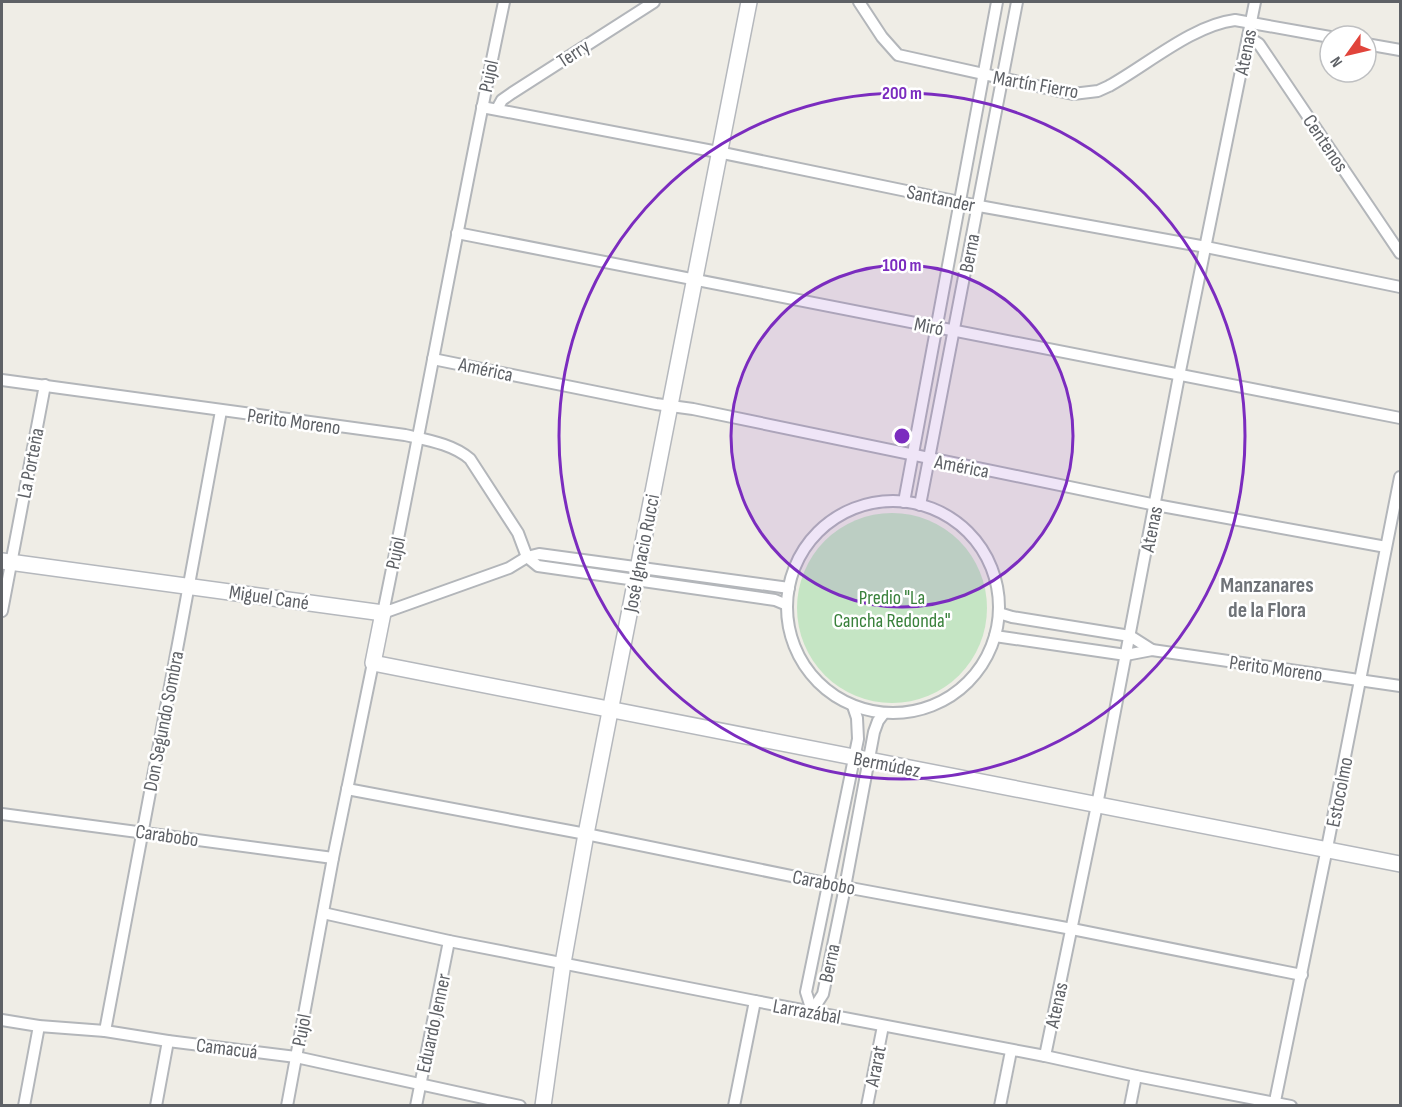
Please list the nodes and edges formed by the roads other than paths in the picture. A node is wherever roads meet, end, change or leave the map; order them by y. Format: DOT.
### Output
graph roads {
  1 [pos="504,2"];
  2 [pos="654,2"];
  3 [pos="749,2"];
  4 [pos="859,2"];
  5 [pos="997,2"];
  6 [pos="1017,2"];
  7 [pos="1255,2"];
  8 [pos="1251,23"];
  9 [pos="1318,35"];
  10 [pos="1248,37"];
  11 [pos="1378,46"];
  12 [pos="1401,50"];
  13 [pos="985,75"];
  14 [pos="1003,79"];
  15 [pos="482,106"];
  16 [pos="497,109"];
  17 [pos="718,152"];
  18 [pos="961,202"];
  19 [pos="978,206"];
  20 [pos="457,233"];
  21 [pos="1206,247"];
  22 [pos="1401,253"];
  23 [pos="694,280"];
  24 [pos="1401,287"];
  25 [pos="937,327"];
  26 [pos="953,331"];
  27 [pos="433,359"];
  28 [pos="1179,376"];
  29 [pos="2,380"];
  30 [pos="45,386"];
  31 [pos="670,406"];
  32 [pos="221,411"];
  33 [pos="1401,418"];
  34 [pos="419,438"];
  35 [pos="912,456"];
  36 [pos="928,459"];
  37 [pos="1401,477"];
  38 [pos="904,502"];
  39 [pos="920,505"];
  40 [pos="1156,505"];
  41 [pos="1386,548"];
  42 [pos="527,557"];
  43 [pos="6,562"];
  44 [pos="637,572"];
  45 [pos="190,587"];
  46 [pos="789,588"];
  47 [pos="787,605"];
  48 [pos="2,611"];
  49 [pos="382,613"];
  50 [pos="999,614"];
  51 [pos="995,636"];
  52 [pos="1130,636"];
  53 [pos="1152,650"];
  54 [pos="1126,655"];
  55 [pos="373,663"];
  56 [pos="1360,681"];
  57 [pos="1401,686"];
  58 [pos="853,706"];
  59 [pos="611,710"];
  60 [pos="884,713"];
  61 [pos="862,760"];
  62 [pos="347,789"];
  63 [pos="1097,805"];
  64 [pos="2,814"];
  65 [pos="141,831"];
  66 [pos="586,834"];
  67 [pos="1328,848"];
  68 [pos="333,858"];
  69 [pos="1401,864"];
  70 [pos="829,883"];
  71 [pos="845,886"];
  72 [pos="323,913"];
  73 [pos="1072,929"];
  74 [pos="449,941"];
  75 [pos="563,963"];
  76 [pos="1302,975"];
  77 [pos="754,1001"];
  78 [pos="812,1011"];
  79 [pos="2,1020"];
  80 [pos="39,1026"];
  81 [pos="883,1026"];
  82 [pos="105,1031"];
  83 [pos="168,1041"];
  84 [pos="1011,1051"];
  85 [pos="1045,1056"];
  86 [pos="296,1057"];
  87 [pos="1136,1076"];
  88 [pos="420,1083"];
  89 [pos="1274,1104"];
  90 [pos="24,1106"];
  91 [pos="156,1106"];
  92 [pos="287,1106"];
  93 [pos="416,1106"];
  94 [pos="520,1106"];
  95 [pos="543,1106"];
  96 [pos="734,1106"];
  97 [pos="867,1106"];
  98 [pos="1000,1106"];
  99 [pos="1130,1106"];
  100 [pos="1291,1106"];
  1 -- 15 [label="street, Pujol"];
  2 -- 16 [label="street, Terry"];
  3 -- 17 [label="street, José Ignacio Rucci"];
  4 -- 13 [label="street, Martín Fierro"];
  5 -- 13 [label="street, Berna"];
  6 -- 14 [label="street, Berna"];
  7 -- 8 [label="street, Atenas"];
  8 -- 9 [label="street, Martín Fierro"];
  8 -- 10 [label="street, Atenas"];
  8 -- 14 [label="street, Martín Fierro"];
  10 -- 21 [label="street, Atenas"];
  10 -- 22 [label="street, Centenos"];
  11 -- 12 [label="street"];
  13 -- 14 [label="street, Martín Fierro"];
  13 -- 18 [label="street, Berna"];
  14 -- 19 [label="street, Berna"];
  15 -- 16 [label="street, Santander"];
  15 -- 20 [label="street, Pujol"];
  16 -- 17 [label="street, Santander"];
  17 -- 18 [label="street, Santander"];
  17 -- 23 [label="street, José Ignacio Rucci"];
  18 -- 19 [label="street, Santander"];
  18 -- 25 [label="street, Berna"];
  19 -- 21 [label="street, Santander"];
  19 -- 26 [label="street, Berna"];
  20 -- 23 [label="street, Miró"];
  20 -- 27 [label="street, Pujol"];
  21 -- 24 [label="street, Santander"];
  21 -- 28 [label="street, Atenas"];
  23 -- 25 [label="street, Miró"];
  23 -- 31 [label="street, José Ignacio Rucci"];
  25 -- 26 [label="street, Miró"];
  25 -- 35 [label="street, Berna"];
  26 -- 28 [label="street, Miró"];
  26 -- 36 [label="street, Berna"];
  27 -- 31 [label="street, América"];
  27 -- 34 [label="street, Pujol"];
  28 -- 33 [label="street, Miró"];
  28 -- 40 [label="street, Atenas"];
  29 -- 30 [label="street, Perito Moreno"];
  30 -- 32 [label="street, Perito Moreno"];
  30 -- 43 [label="street, La Porteña"];
  31 -- 35 [label="street, América"];
  31 -- 44 [label="street, José Ignacio Rucci"];
  32 -- 34 [label="street, Perito Moreno"];
  32 -- 45 [label="street, Don Segundo Sombra"];
  34 -- 42 [label="street, Perito Moreno"];
  34 -- 49 [label="street, Pujol"];
  35 -- 36 [label="street, América"];
  35 -- 38 [label="street, Berna"];
  36 -- 39 [label="street, Berna"];
  36 -- 40 [label="street, América"];
  37 -- 41 [label="street, Estocolmo"];
  38 -- 39 [label="street"];
  38 -- 46 [label="street"];
  39 -- 50 [label="street"];
  40 -- 41 [label="street, América"];
  40 -- 52 [label="street, Atenas"];
  41 -- 56 [label="street, Estocolmo"];
  42 -- 44 [label="street"];
  42 -- 49 [label="street, Miguel Cané"];
  43 -- 45 [label="street, Miguel Cané"];
  43 -- 48 [label="street, La Porteña"];
  44 -- 46 [label="street"];
  44 -- 47 [label="street"];
  44 -- 59 [label="street, José Ignacio Rucci"];
  45 -- 49 [label="street, Miguel Cané"];
  45 -- 65 [label="street, Don Segundo Sombra"];
  46 -- 47 [label="street"];
  47 -- 58 [label="street"];
  49 -- 55 [label="street, Pujol"];
  50 -- 51 [label="street"];
  50 -- 52 [label="street, Perito Moreno"];
  51 -- 54 [label="street, Perito Moreno"];
  51 -- 60 [label="street"];
  52 -- 53 [label="street, Perito Moreno"];
  52 -- 54 [label="street, Atenas"];
  53 -- 54 [label="street, Perito Moreno"];
  53 -- 56 [label="street, Perito Moreno"];
  54 -- 63 [label="street, Atenas"];
  55 -- 59 [label="street, Bermúdez"];
  55 -- 62 [label="street, Pujol"];
  56 -- 57 [label="street, Perito Moreno"];
  56 -- 67 [label="street, Estocolmo"];
  58 -- 60 [label="street"];
  58 -- 61 [label="street, Berna"];
  59 -- 61 [label="street, Bermúdez"];
  59 -- 66 [label="street, José Ignacio Rucci"];
  60 -- 61 [label="street, Berna"];
  61 -- 63 [label="street, Bermúdez"];
  61 -- 70 [label="street, Berna"];
  61 -- 71 [label="street, Berna"];
  62 -- 66 [label="street, Carabobo"];
  62 -- 68 [label="street, Pujol"];
  63 -- 67 [label="street, Bermúdez"];
  63 -- 73 [label="street, Atenas"];
  64 -- 65 [label="street, Carabobo"];
  65 -- 68 [label="street, Carabobo"];
  65 -- 82 [label="street, Don Segundo Sombra"];
  66 -- 70 [label="street, Carabobo"];
  66 -- 75 [label="street, José Ignacio Rucci"];
  67 -- 69 [label="street, Bermúdez"];
  67 -- 76 [label="street, Estocolmo"];
  68 -- 72 [label="street, Pujol"];
  70 -- 71 [label="street, Carabobo"];
  70 -- 78 [label="street, Berna"];
  71 -- 73 [label="street, Carabobo"];
  71 -- 78 [label="street, Berna"];
  72 -- 74 [label="street, Larrazábal"];
  72 -- 86 [label="street, Pujol"];
  73 -- 76 [label="street, Carabobo"];
  73 -- 85 [label="street, Atenas"];
  74 -- 75 [label="street, Larrazábal"];
  74 -- 88 [label="street, Eduardo Jenner"];
  75 -- 77 [label="street, Larrazábal"];
  75 -- 95 [label="street, José Ignacio Rucci"];
  76 -- 89 [label="street, Estocolmo"];
  77 -- 78 [label="street, Larrazábal"];
  77 -- 96 [label="street"];
  78 -- 81 [label="street, Larrazábal"];
  79 -- 80 [label="street, Camacuá"];
  80 -- 82 [label="street, Camacuá"];
  80 -- 90 [label="street"];
  81 -- 84 [label="street, Larrazábal"];
  81 -- 97 [label="street, Ararat"];
  82 -- 83 [label="street, Camacuá"];
  83 -- 86 [label="street, Camacuá"];
  83 -- 91 [label="street"];
  84 -- 85 [label="street, Larrazábal"];
  84 -- 98 [label="street"];
  85 -- 87 [label="street, Larrazábal"];
  86 -- 88 [label="street, Camacuá"];
  86 -- 92 [label="street, Pujol"];
  87 -- 89 [label="street, Larrazábal"];
  87 -- 99 [label="street"];
  88 -- 93 [label="street, Eduardo Jenner"];
  88 -- 94 [label="street, Camacuá"];
  89 -- 100 [label="street, Larrazábal"];
}
